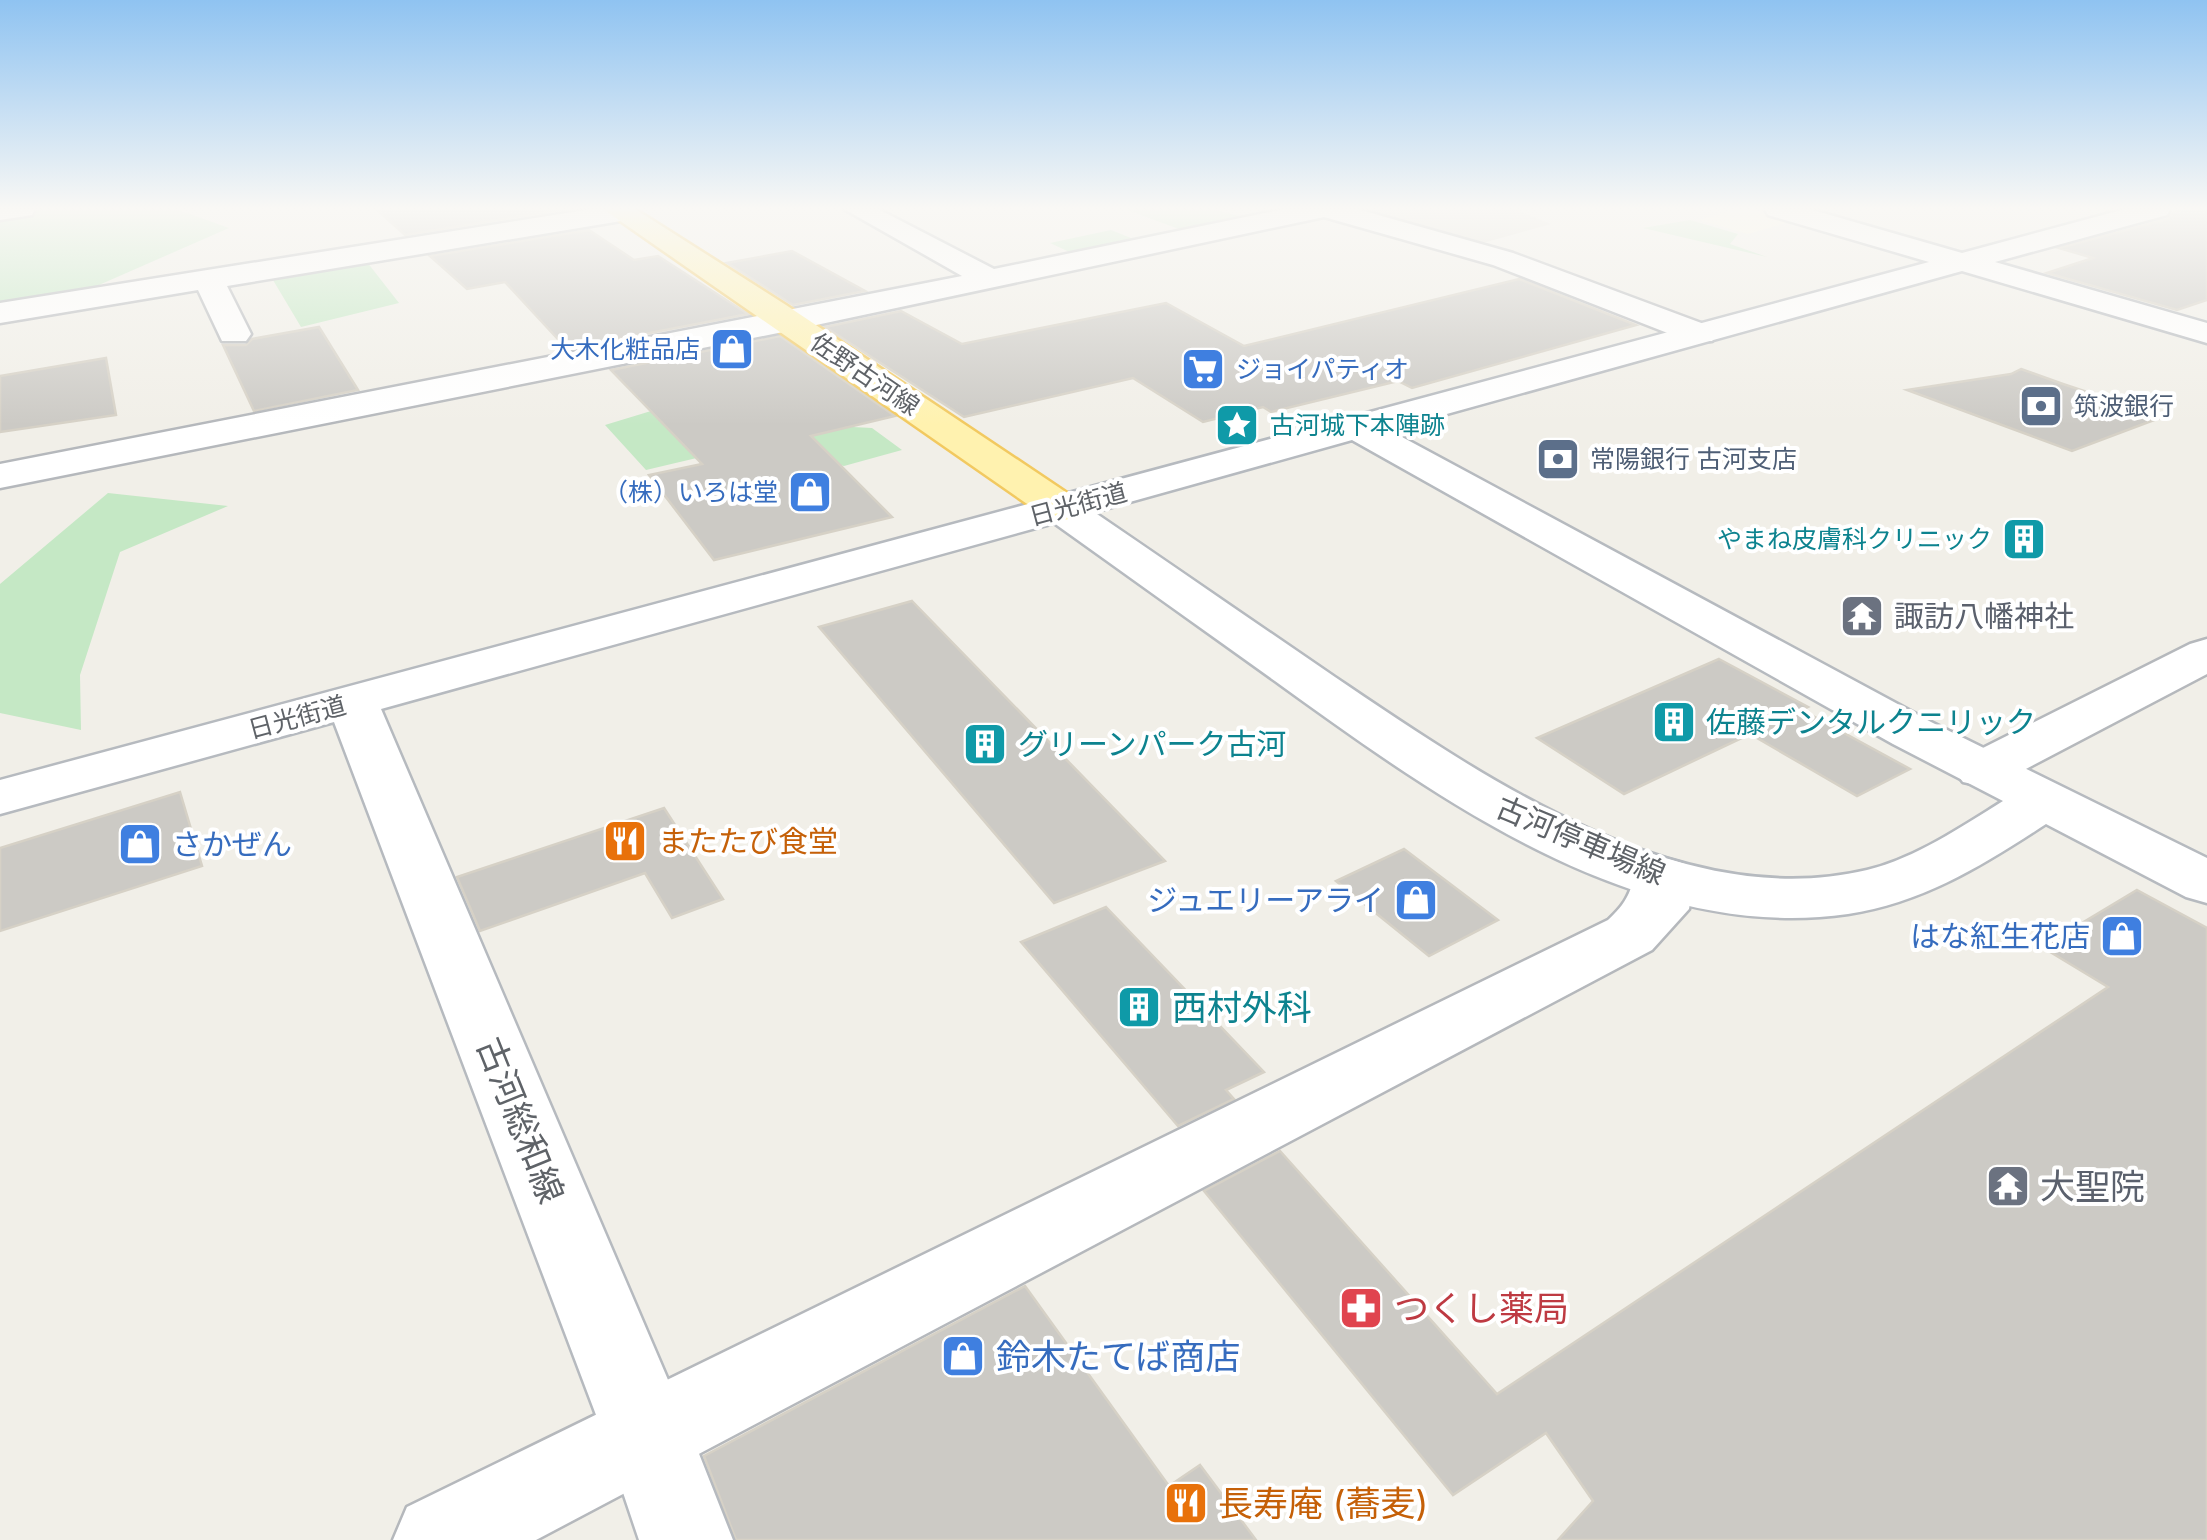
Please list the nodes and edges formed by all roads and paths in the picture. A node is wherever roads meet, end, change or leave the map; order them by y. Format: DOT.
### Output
graph roads {
  1 [pos="209,280"];
  2 [pos="204,281"];
  3 [pos="726,281"];
  4 [pos="970,281"];
  5 [pos="1561,281"];
  6 [pos="1896,281"];
  7 [pos="2025,281"];
  8 [pos="0,313"];
  9 [pos="788,321"];
  10 [pos="2207,333"];
  11 [pos="234,334"];
  12 [pos="1700,334"];
  13 [pos="1356,427"];
  14 [pos="0,476"];
  15 [pos="1061,508"];
  16 [pos="2207,654"];
  17 [pos="352,702"];
  18 [pos="1982,770"];
  19 [pos="0,796"];
  20 [pos="2043,801"];
  21 [pos="1664,878"];
  22 [pos="2207,883"];
  23 [pos="648,1436"];
  24 [pos="440,1540"];
  25 [pos="686,1540"];
  1 -- 11 [label="street"];
  2 -- 8 [label="street"];
  3 -- 9 [label="main road, 佐野古河線"];
  4 -- 9 [label="street"];
  5 -- 12 [label="street"];
  6 -- 12 [label="street, 日光街道"];
  7 -- 10 [label="street"];
  9 -- 14 [label="street"];
  9 -- 15 [label="main road, 佐野古河線"];
  12 -- 13 [label="street, 日光街道"];
  13 -- 15 [label="street, 日光街道"];
  13 -- 18 [label="street"];
  15 -- 17 [label="street, 日光街道"];
  15 -- 21 [label="street, 古河停車場線"];
  16 -- 18 [label="street"];
  17 -- 19 [label="street, 日光街道"];
  17 -- 23 [label="street, 古河総和線"];
  18 -- 20 [label="street"];
  20 -- 21 [label="street, 古河停車場線"];
  20 -- 22 [label="street"];
  21 -- 23 [label="street"];
  23 -- 24 [label="street"];
  23 -- 25 [label="street, 古河総和線"];
}
